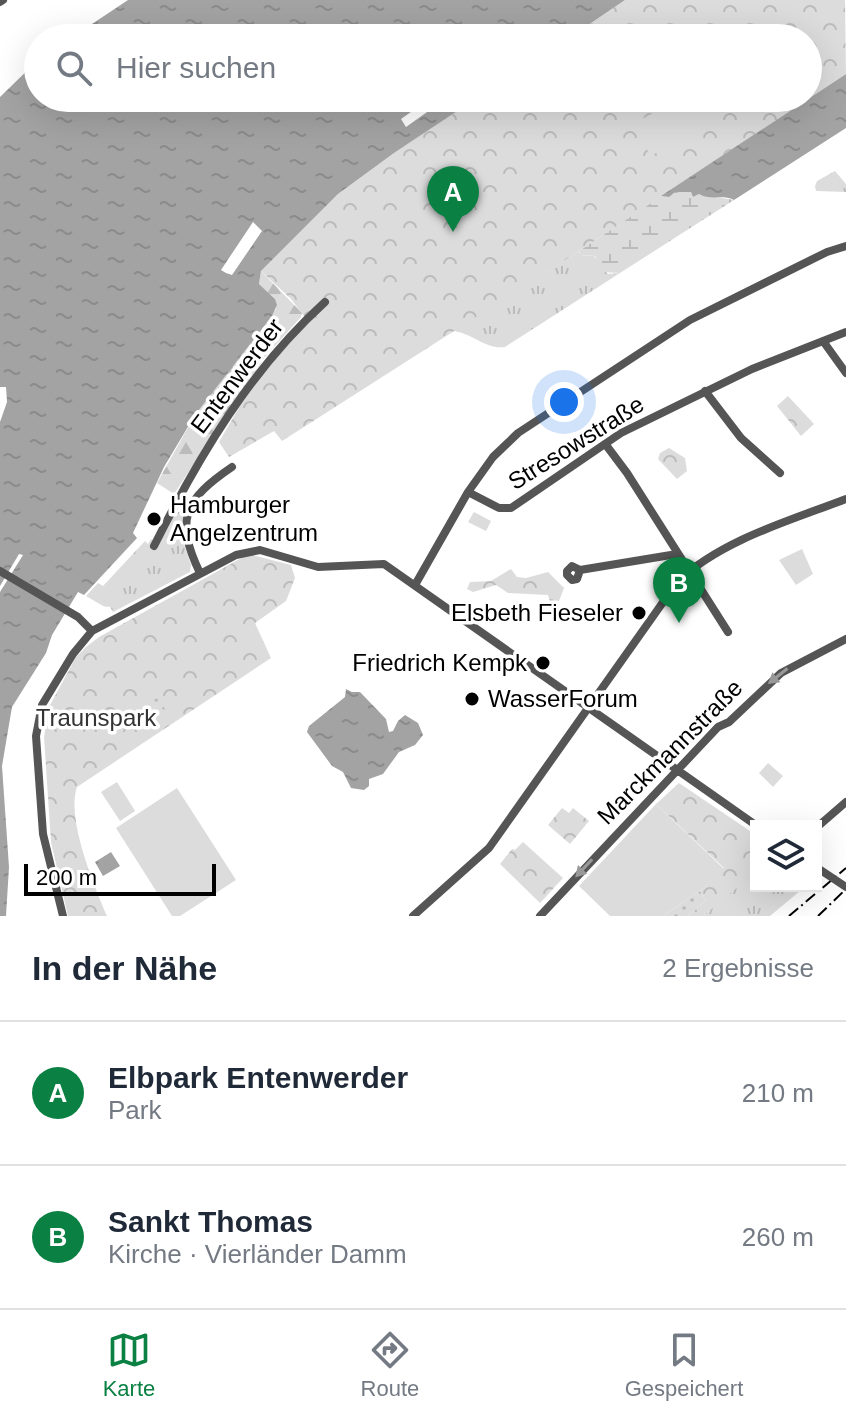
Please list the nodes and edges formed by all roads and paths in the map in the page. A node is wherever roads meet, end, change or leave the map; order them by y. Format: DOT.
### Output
graph roads {
  1 [pos="846,246"];
  2 [pos="325,302"];
  3 [pos="846,332"];
  4 [pos="823,341"];
  5 [pos="846,373"];
  6 [pos="705,391"];
  7 [pos="244,392"];
  8 [pos="253,399"];
  9 [pos="606,445"];
  10 [pos="232,467"];
  11 [pos="780,473"];
  12 [pos="188,480"];
  13 [pos="468,492"];
  14 [pos="198,493"];
  15 [pos="846,499"];
  16 [pos="154,546"];
  17 [pos="677,554"];
  18 [pos="580,570"];
  19 [pos="0,571"];
  20 [pos="688,571"];
  21 [pos="200,573"];
  22 [pos="415,585"];
  23 [pos="92,631"];
  24 [pos="728,632"];
  25 [pos="846,639"];
  26 [pos="588,707"];
  27 [pos="675,770"];
  28 [pos="846,802"];
  29 [pos="750,821"];
  30 [pos="822,823"];
  31 [pos="822,871"];
  32 [pos="846,887"];
  33 [pos="63,916"];
  34 [pos="413,916"];
  35 [pos="540,916"];
  1 -- 13 [label="street"];
  2 -- 7 [label="street, Entenwerder"];
  3 -- 4 [label="street, Stresowstraße"];
  4 -- 5 [label="street"];
  4 -- 6 [label="street, Stresowstraße"];
  6 -- 9 [label="street, Stresowstraße"];
  6 -- 11 [label="street"];
  7 -- 8 [label="street"];
  7 -- 12 [label="street, Entenwerder"];
  9 -- 13 [label="street, Stresowstraße"];
  9 -- 17 [label="street"];
  10 -- 14 [label="street"];
  12 -- 14 [label="street"];
  12 -- 16 [label="street, Entenwerder"];
  13 -- 22 [label="street"];
  14 -- 21 [label="street"];
  15 -- 20 [label="street"];
  17 -- 18 [label="street"];
  17 -- 20 [label="street"];
  19 -- 23 [label="street"];
  20 -- 24 [label="street"];
  20 -- 26 [label="street"];
  21 -- 22 [label="street"];
  21 -- 23 [label="street"];
  22 -- 26 [label="street"];
  23 -- 33 [label="street"];
  25 -- 27 [label="street, Marckmannstraße, one-way"];
  26 -- 27 [label="street"];
  26 -- 34 [label="street"];
  27 -- 29 [label="street"];
  27 -- 35 [label="street, Marckmannstraße, one-way"];
  28 -- 30 [label="street"];
  31 -- 32 [label="street, bridge"];
}
